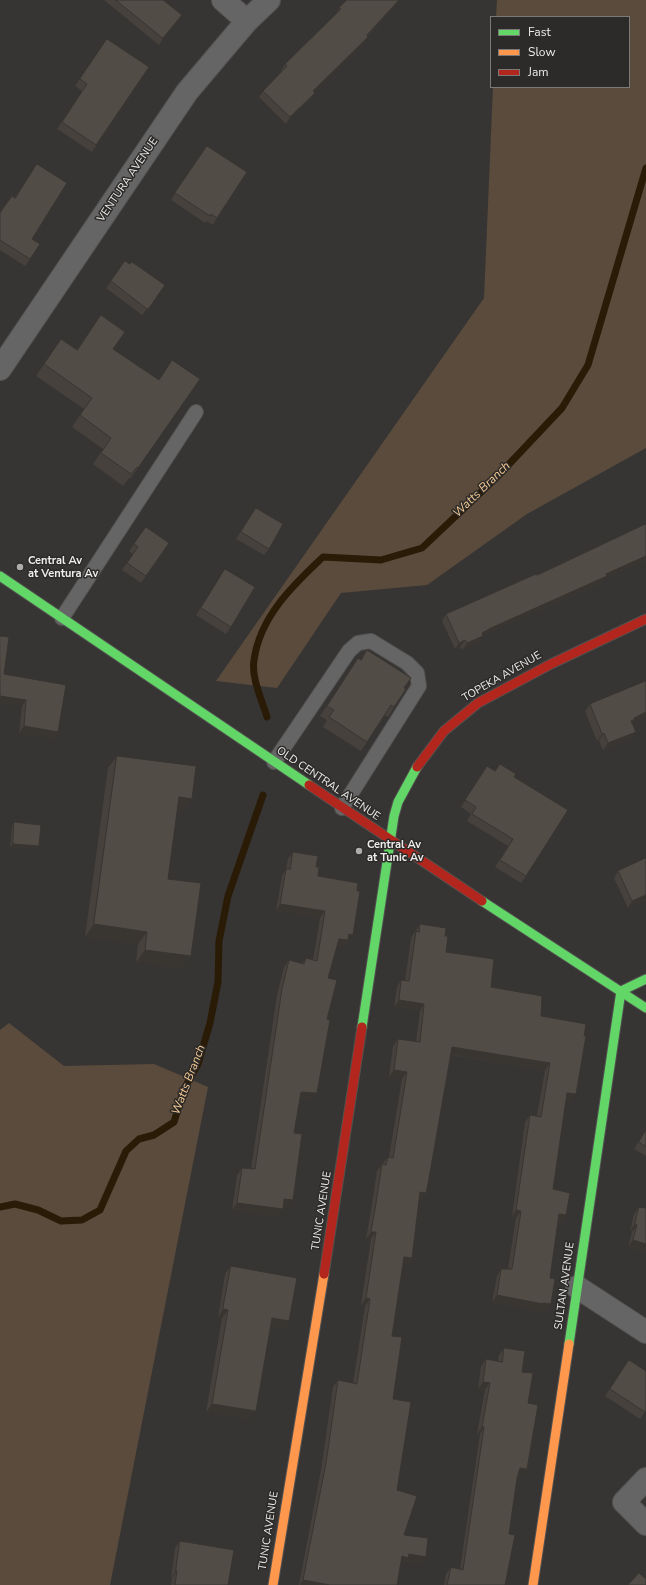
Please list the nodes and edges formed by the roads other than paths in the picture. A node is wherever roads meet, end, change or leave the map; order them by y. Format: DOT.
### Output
graph roads {
  1 [pos="223,0"];
  2 [pos="269,0"];
  3 [pos="248,21"];
  4 [pos="0,369"];
  5 [pos="196,412"];
  6 [pos="0,576"];
  7 [pos="62,618"];
  8 [pos="646,619"];
  9 [pos="274,762"];
  10 [pos="342,808"];
  11 [pos="390,840"];
  12 [pos="646,980"];
  13 [pos="621,991"];
  14 [pos="646,1008"];
  15 [pos="577,1287"];
  16 [pos="646,1332"];
  17 [pos="646,1479"];
  18 [pos="646,1524"];
  19 [pos="273,1585"];
  20 [pos="533,1585"];
  1 -- 3 [label="street"];
  2 -- 3 [label="street, VENTURA AVENUE"];
  3 -- 4 [label="street, VENTURA AVENUE"];
  5 -- 7 [label="lane"];
  6 -- 7 [label="street, OLD CENTRAL AVENUE"];
  7 -- 9 [label="street, OLD CENTRAL AVENUE"];
  8 -- 11 [label="street, TOPEKA AVENUE"];
  9 -- 10 [label="street, OLD CENTRAL AVENUE"];
  9 -- 10 [label="lane"];
  10 -- 11 [label="street, OLD CENTRAL AVENUE"];
  11 -- 13 [label="street, OLD CENTRAL AVENUE"];
  11 -- 19 [label="street, TUNIC AVENUE"];
  12 -- 13 [label="street"];
  13 -- 14 [label="street, OLD CENTRAL AVENUE"];
  13 -- 15 [label="street, SULTAN AVENUE"];
  15 -- 16 [label="street"];
  15 -- 20 [label="street, SULTAN AVENUE"];
  17 -- 18 [label="street"];
}
